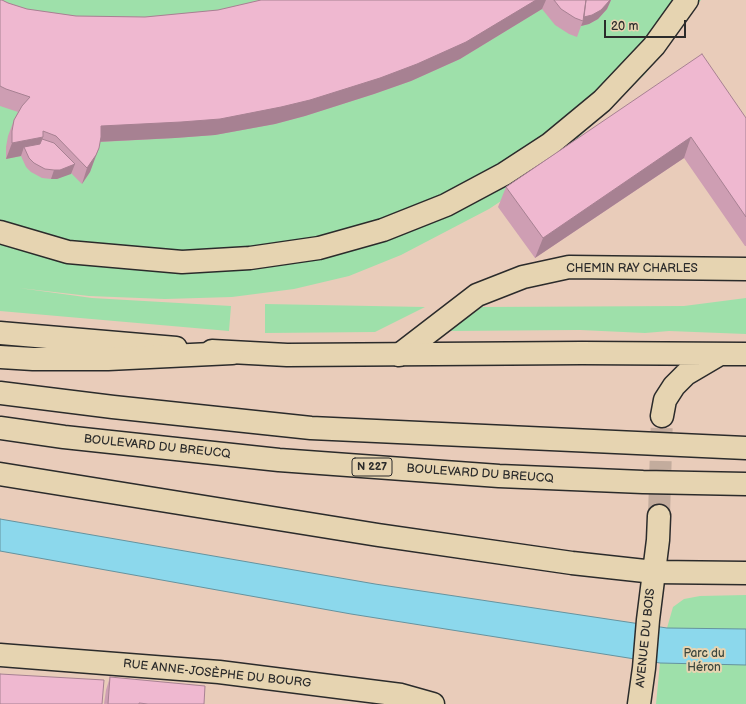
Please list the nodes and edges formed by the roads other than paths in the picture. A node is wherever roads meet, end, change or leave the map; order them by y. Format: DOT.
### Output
graph roads {
  1 [pos="687,0"];
  2 [pos="0,232"];
  3 [pos="746,269"];
  4 [pos="0,333"];
  5 [pos="232,353"];
  6 [pos="720,354"];
  7 [pos="746,354"];
  8 [pos="399,355"];
  9 [pos="0,357"];
  10 [pos="0,393"];
  11 [pos="662,416"];
  12 [pos="0,428"];
  13 [pos="746,448"];
  14 [pos="0,474"];
  15 [pos="746,484"];
  16 [pos="658,516"];
  17 [pos="654,572"];
  18 [pos="746,573"];
  19 [pos="0,655"];
  20 [pos="433,704"];
  21 [pos="639,704"];
  1 -- 2 [label="main road"];
  3 -- 8 [label="main road, CHEMIN RAY CHARLES"];
  4 -- 5 [label="main road"];
  5 -- 8 [label="main road"];
  5 -- 9 [label="main road"];
  6 -- 7 [label="main road"];
  6 -- 8 [label="main road"];
  6 -- 11 [label="main road"];
  10 -- 13 [label="main road"];
  12 -- 15 [label="main road, BOULEVARD DU BREUCQ / N 227"];
  14 -- 17 [label="main road"];
  16 -- 17 [label="main road, AVENUE DU BOIS"];
  17 -- 18 [label="main road"];
  17 -- 21 [label="main road, AVENUE DU BOIS"];
  19 -- 20 [label="main road, RUE ANNE-JOSÈPHE DU BOURG"];
}
